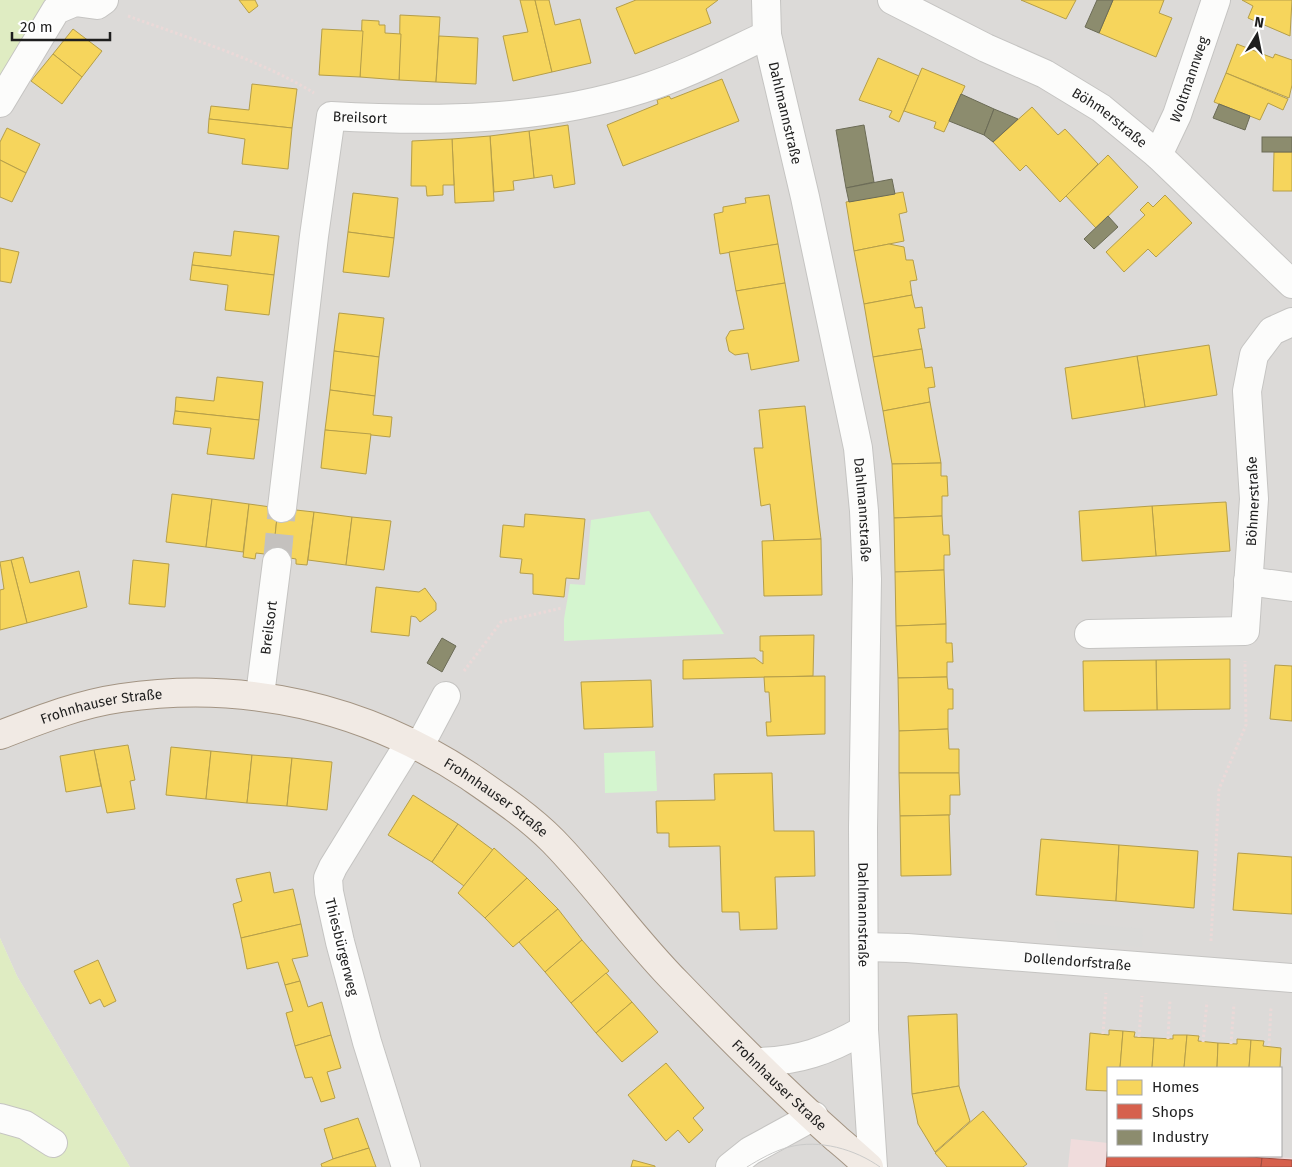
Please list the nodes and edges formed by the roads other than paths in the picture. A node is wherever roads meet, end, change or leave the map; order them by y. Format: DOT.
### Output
graph roads {
  1 [pos="766,0"];
  2 [pos="892,0"];
  3 [pos="1216,0"];
  4 [pos="101,2"];
  5 [pos="768,35"];
  6 [pos="0,103"];
  7 [pos="1158,155"];
  8 [pos="1292,284"];
  9 [pos="1292,322"];
  10 [pos="282,508"];
  11 [pos="277,562"];
  12 [pos="1248,581"];
  13 [pos="1292,587"];
  14 [pos="1089,634"];
  15 [pos="260,695"];
  16 [pos="446,696"];
  17 [pos="0,735"];
  18 [pos="415,744"];
  19 [pos="864,947"];
  20 [pos="1282,977"];
  21 [pos="864,1030"];
  22 [pos="757,1062"];
  23 [pos="814,1116"];
  24 [pos="0,1118"];
  25 [pos="54,1143"];
  26 [pos="406,1167"];
  27 [pos="730,1167"];
  28 [pos="868,1167"];
  29 [pos="873,1167"];
  1 -- 5 [label="street, Dahlmannstraße"];
  2 -- 7 [label="street, Böhmerstraße"];
  3 -- 7 [label="street, Woltmannweg"];
  4 -- 6 [label="street"];
  5 -- 10 [label="street, Breilsort"];
  5 -- 19 [label="street, Dahlmannstraße"];
  7 -- 8 [label="street, Böhmerstraße"];
  9 -- 12 [label="street, Böhmerstraße"];
  11 -- 15 [label="street, Breilsort"];
  12 -- 13 [label="street"];
  12 -- 14 [label="street, Böhmerstraße"];
  15 -- 17 [label="main road, Frohnhauser Straße"];
  15 -- 18 [label="main road, Frohnhauser Straße"];
  16 -- 18 [label="street, Thiesbürgerweg"];
  18 -- 22 [label="main road, Frohnhauser Straße"];
  18 -- 26 [label="street, Thiesbürgerweg"];
  19 -- 20 [label="street, Dollendorfstraße"];
  19 -- 21 [label="street, Dahlmannstraße"];
  21 -- 22 [label="street"];
  21 -- 29 [label="street, Dahlmannstraße"];
  22 -- 23 [label="main road, Frohnhauser Straße"];
  23 -- 27 [label="street"];
  23 -- 28 [label="main road, Frohnhauser Straße"];
  24 -- 25 [label="street"];
}
